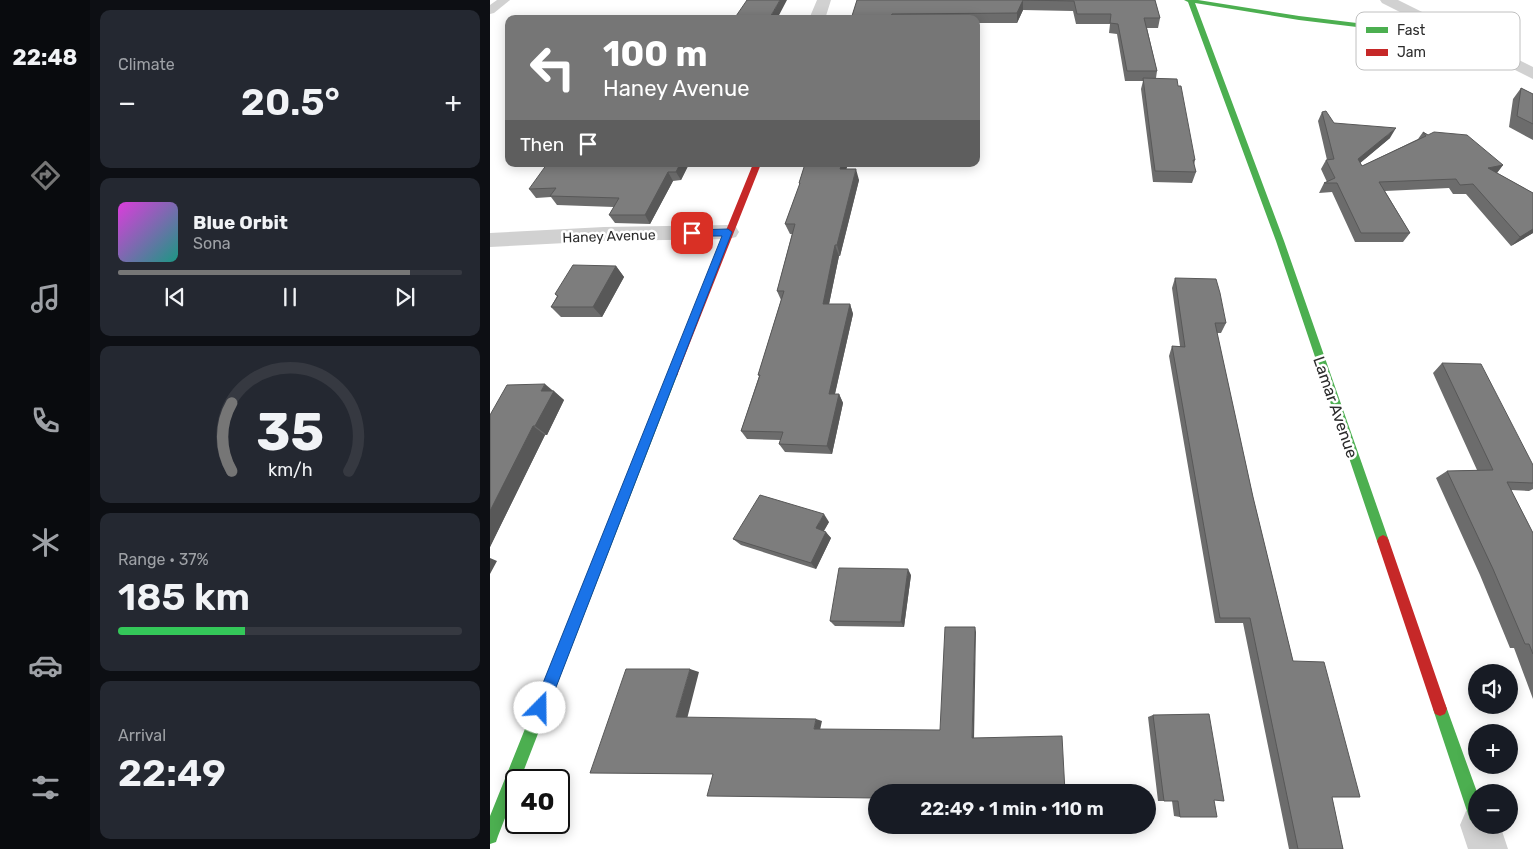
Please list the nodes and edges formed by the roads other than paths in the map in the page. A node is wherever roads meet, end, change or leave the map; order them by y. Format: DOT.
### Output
graph roads {
  1 [pos="504,0"];
  2 [pos="824,0"];
  3 [pos="1189,0"];
  4 [pos="1387,0"];
  5 [pos="490,11"];
  6 [pos="1411,12"];
  7 [pos="818,15"];
  8 [pos="1356,25"];
  9 [pos="1520,54"];
  10 [pos="1533,56"];
  11 [pos="1520,67"];
  12 [pos="1533,74"];
  13 [pos="756,167"];
  14 [pos="728,232"];
  15 [pos="490,240"];
  16 [pos="1468,791"];
  17 [pos="1483,834"];
  18 [pos="490,836"];
  19 [pos="1488,849"];
  1 -- 5 [label="lane"];
  2 -- 7 [label="street"];
  3 -- 8 [label="street"];
  3 -- 16 [label="street, Lamar Avenue"];
  4 -- 6 [label="street"];
  9 -- 10 [label="street"];
  11 -- 12 [label="street"];
  13 -- 14 [label="street"];
  14 -- 15 [label="street, Haney Avenue"];
  14 -- 18 [label="street"];
  17 -- 19 [label="street"];
}
